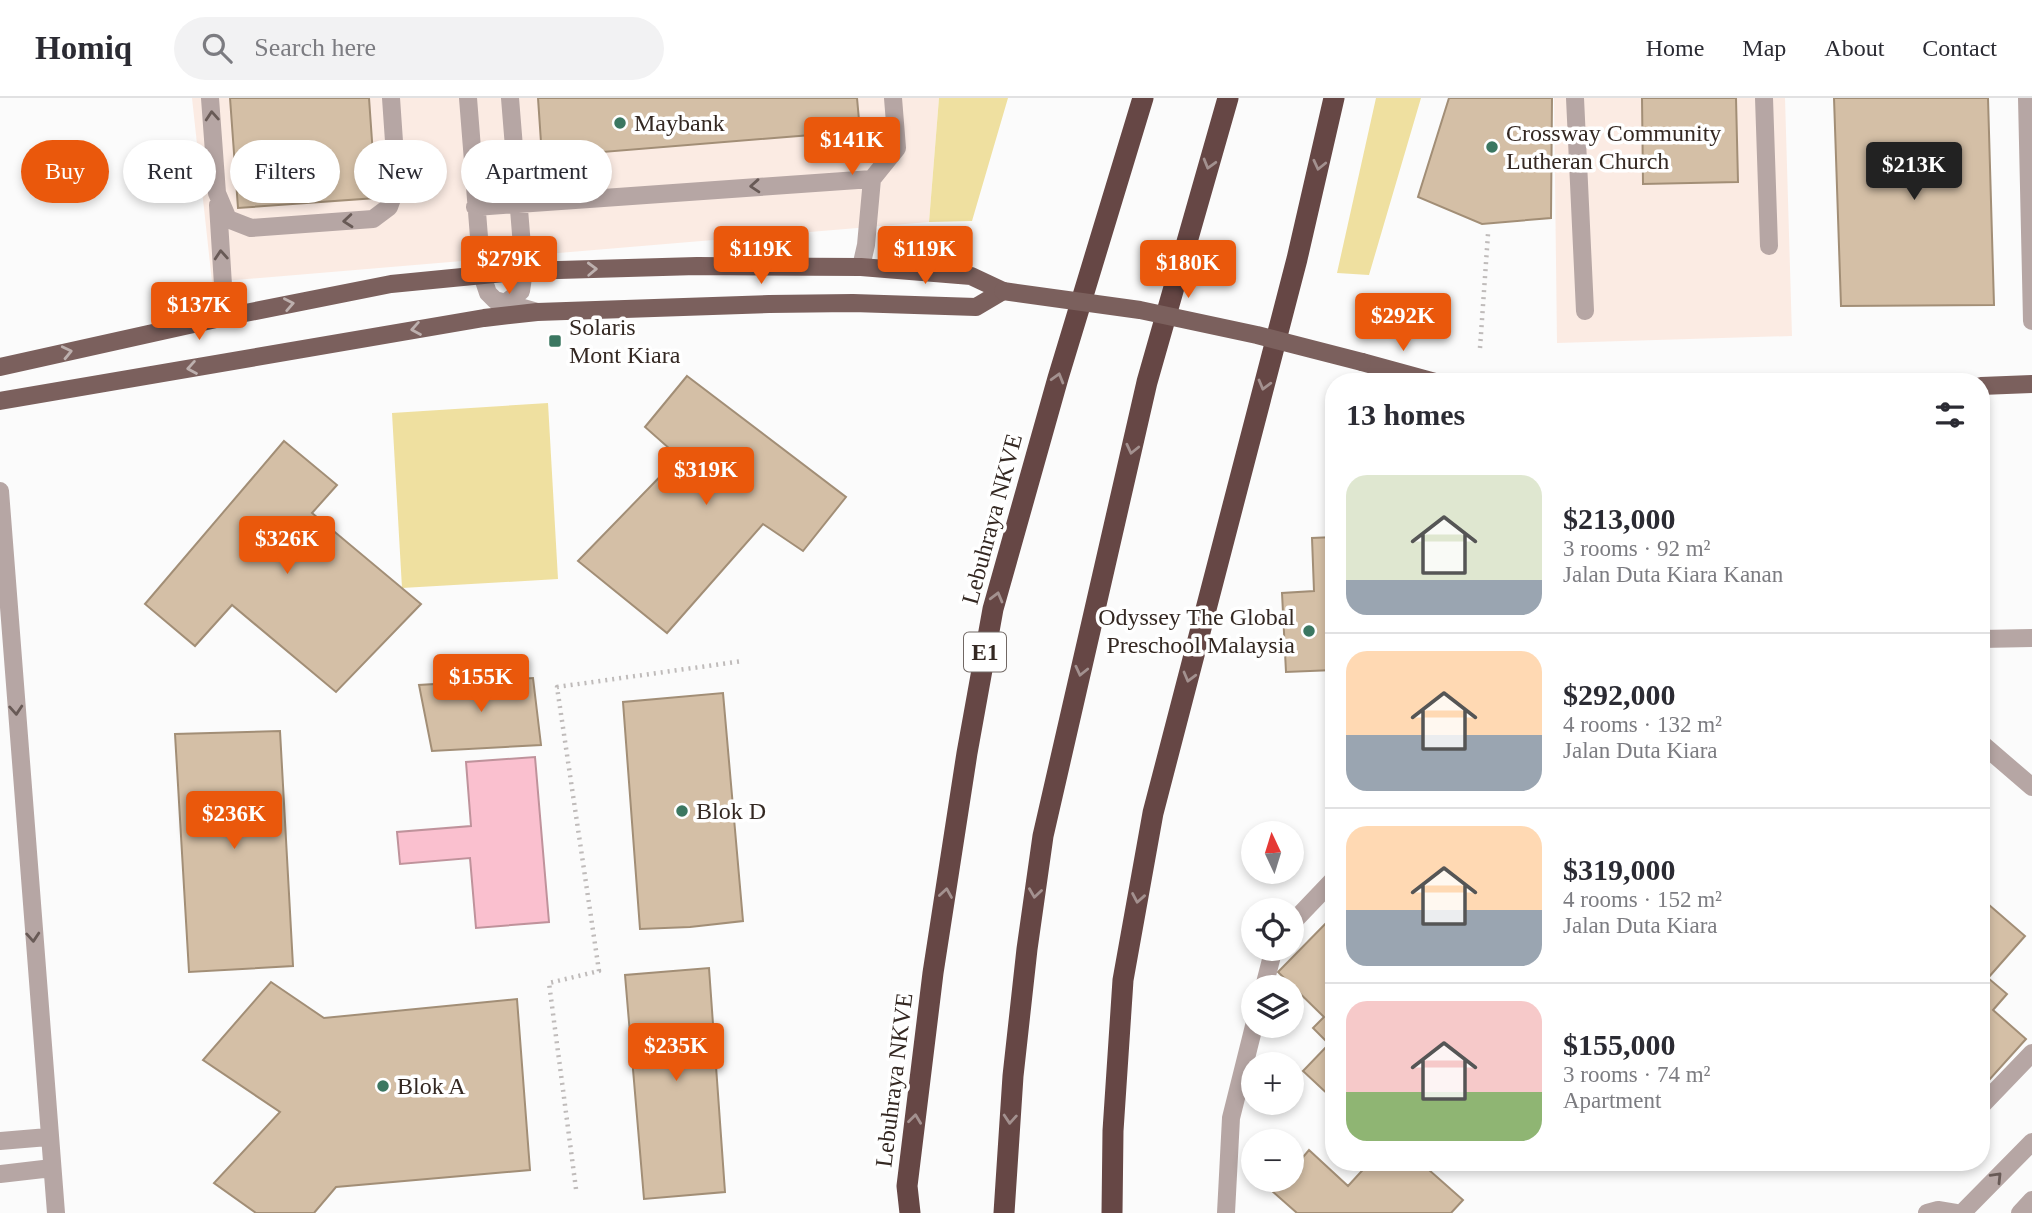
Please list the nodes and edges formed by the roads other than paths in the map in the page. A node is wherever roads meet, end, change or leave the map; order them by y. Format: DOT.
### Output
graph roads {
  1 [pos="210,98"];
  2 [pos="391,98"];
  3 [pos="468,98"];
  4 [pos="510,98"];
  5 [pos="893,98"];
  6 [pos="1143,98"];
  7 [pos="1228,98"];
  8 [pos="1334,98"];
  9 [pos="1575,98"];
  10 [pos="1764,98"];
  11 [pos="2027,98"];
  12 [pos="513,140"];
  13 [pos="872,179"];
  14 [pos="217,193"];
  15 [pos="612,196"];
  16 [pos="509,203"];
  17 [pos="518,203"];
  18 [pos="475,207"];
  19 [pos="1769,246"];
  20 [pos="861,267"];
  21 [pos="524,271"];
  22 [pos="482,275"];
  23 [pos="1003,291"];
  24 [pos="506,302"];
  25 [pos="1585,311"];
  26 [pos="537,312"];
  27 [pos="225,317"];
  28 [pos="484,318"];
  29 [pos="2032,321"];
  30 [pos="0,367"];
  31 [pos="1402,373"];
  32 [pos="2032,384"];
  33 [pos="1990,386"];
  34 [pos="0,401"];
  35 [pos="0,491"];
  36 [pos="3,585"];
  37 [pos="2032,638"];
  38 [pos="1990,639"];
  39 [pos="5,642"];
  40 [pos="1990,751"];
  41 [pos="2032,787"];
  42 [pos="1325,888"];
  43 [pos="1304,910"];
  44 [pos="1251,1038"];
  45 [pos="2032,1053"];
  46 [pos="1990,1097"];
  47 [pos="48,1137"];
  48 [pos="0,1142"];
  49 [pos="2032,1142"];
  50 [pos="52,1168"];
  51 [pos="0,1174"];
  52 [pos="907,1186"];
  53 [pos="2032,1200"];
  54 [pos="56,1213"];
  55 [pos="904,1213"];
  56 [pos="910,1213"];
  57 [pos="1004,1213"];
  58 [pos="1112,1213"];
  59 [pos="1226,1213"];
  60 [pos="1927,1213"];
  61 [pos="1956,1213"];
  62 [pos="1962,1213"];
  63 [pos="2020,1213"];
  14 -- 1 [label="street, one-way"];
  2 -- 14 [label="street, one-way"];
  3 -- 18 [label="street"];
  4 -- 12 [label="street"];
  5 -- 13 [label="street"];
  52 -- 6 [label="highway, Lebuhraya NKVE / E1, one-way"];
  7 -- 57 [label="highway, one-way"];
  8 -- 58 [label="highway, one-way"];
  9 -- 25 [label="street"];
  10 -- 19 [label="street"];
  11 -- 29 [label="street"];
  13 -- 15 [label="street, one-way"];
  13 -- 20 [label="street"];
  27 -- 14 [label="street, one-way"];
  16 -- 18 [label="street"];
  17 -- 21 [label="street"];
  18 -- 22 [label="street"];
  21 -- 20 [label="main road, one-way"];
  20 -- 23 [label="main road"];
  21 -- 22 [label="main road"];
  21 -- 24 [label="street"];
  22 -- 24 [label="street"];
  27 -- 22 [label="main road, one-way"];
  23 -- 26 [label="main road"];
  23 -- 31 [label="main road, bridge"];
  24 -- 26 [label="street"];
  24 -- 28 [label="street"];
  26 -- 28 [label="main road"];
  30 -- 27 [label="main road, one-way"];
  28 -- 34 [label="main road, one-way"];
  32 -- 33 [label="main road"];
  35 -- 36 [label="street"];
  36 -- 39 [label="street"];
  37 -- 38 [label="street"];
  39 -- 47 [label="street, one-way"];
  40 -- 41 [label="street"];
  42 -- 43 [label="street"];
  44 -- 59 [label="street"];
  45 -- 46 [label="street"];
  47 -- 48 [label="street"];
  47 -- 50 [label="street"];
  62 -- 49 [label="street, one-way"];
  50 -- 51 [label="street"];
  50 -- 54 [label="street"];
  52 -- 55 [label="highway"];
  52 -- 56 [label="highway, Lebuhraya NKVE / E1"];
  53 -- 63 [label="street"];
  60 -- 61 [label="street"];
}
